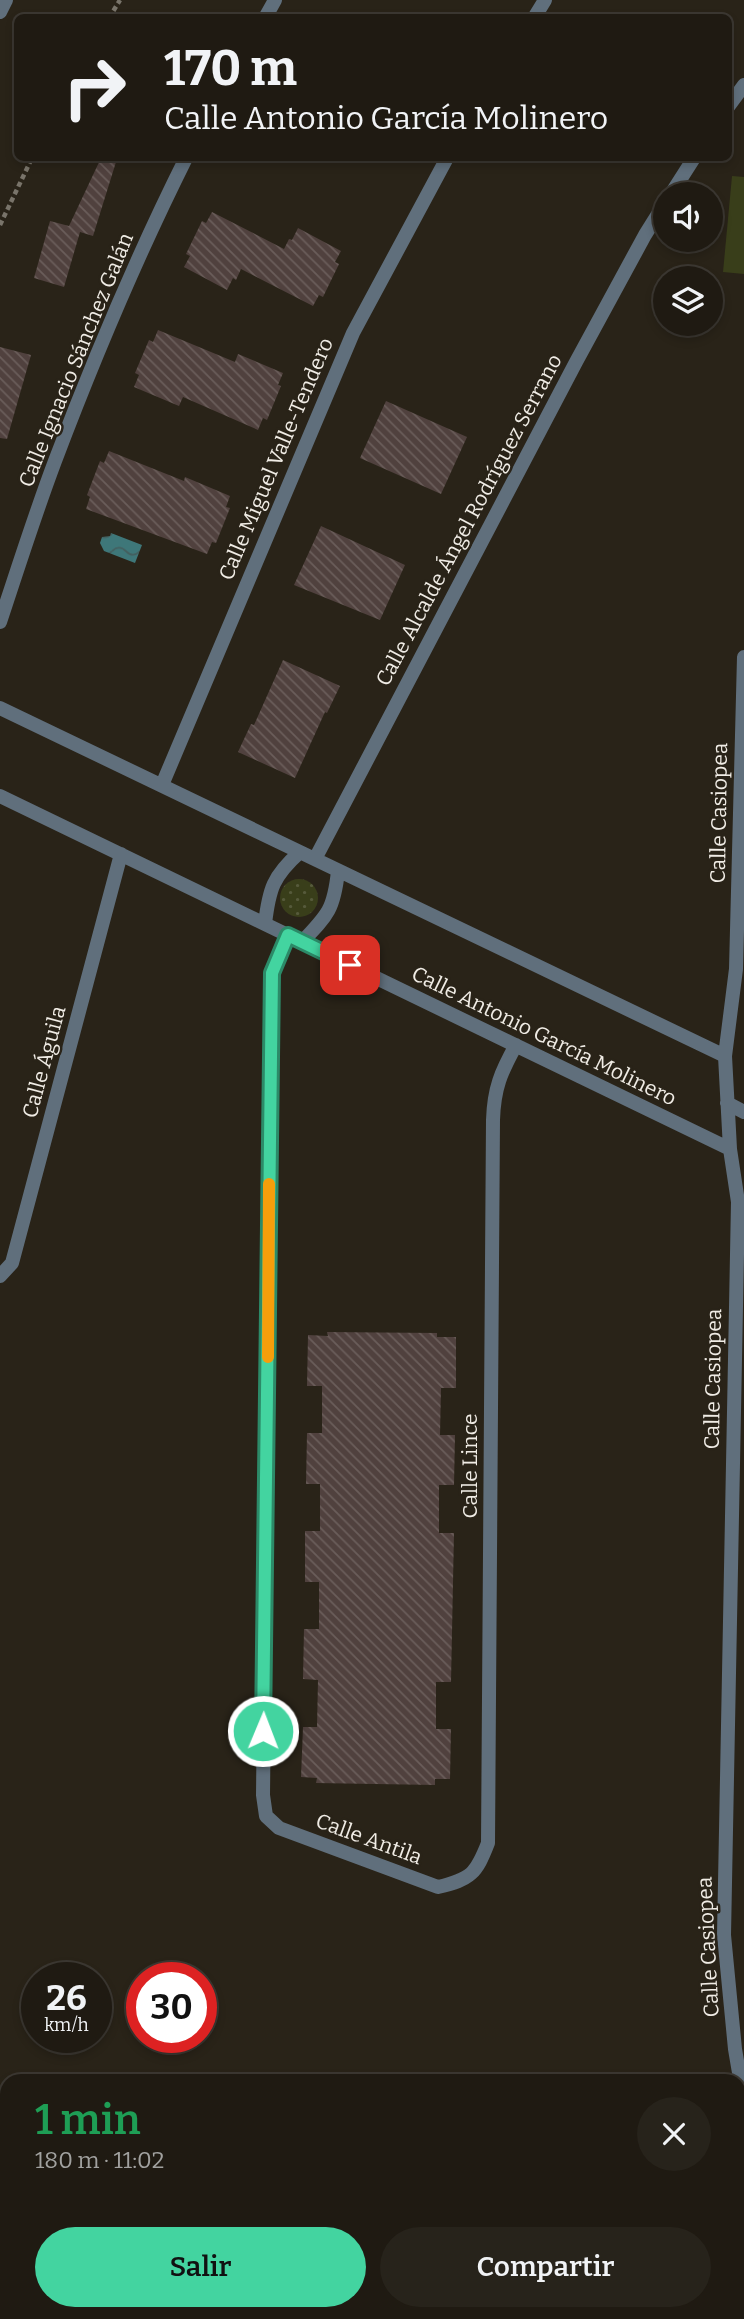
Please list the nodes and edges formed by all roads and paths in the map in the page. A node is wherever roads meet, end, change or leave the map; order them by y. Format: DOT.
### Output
graph roads {
  1 [pos="6,0"];
  2 [pos="0,12"];
  3 [pos="744,85"];
  4 [pos="732,102"];
  5 [pos="31,161"];
  6 [pos="184,161"];
  7 [pos="445,161"];
  8 [pos="692,161"];
  9 [pos="679,182"];
  10 [pos="653,222"];
  11 [pos="0,225"];
  12 [pos="0,622"];
  13 [pos="744,657"];
  14 [pos="0,708"];
  15 [pos="162,785"];
  16 [pos="0,796"];
  17 [pos="300,852"];
  18 [pos="121,854"];
  19 [pos="315,859"];
  20 [pos="338,871"];
  21 [pos="265,924"];
  22 [pos="288,935"];
  23 [pos="302,943"];
  24 [pos="516,1045"];
  25 [pos="725,1056"];
  26 [pos="727,1103"];
  27 [pos="744,1112"];
  28 [pos="730,1149"];
  29 [pos="0,1276"];
  30 [pos="462,1881"];
  31 [pos="739,2074"];
  1 -- 2 [label="street"];
  3 -- 4 [label="street"];
  5 -- 11 [label="path"];
  6 -- 12 [label="street, Calle Ignacio Sánchez Galán"];
  7 -- 15 [label="street, Calle Miguel Valle-Tendero"];
  8 -- 9 [label="street"];
  10 -- 19 [label="street, Calle Alcalde Ángel Rodríguez Serrano"];
  13 -- 25 [label="street, Calle Casiopea"];
  14 -- 15 [label="street"];
  15 -- 17 [label="street"];
  16 -- 18 [label="street, Calle Antonio García Molinero"];
  17 -- 19 [label="street"];
  17 -- 21 [label="street"];
  18 -- 21 [label="street, Calle Antonio García Molinero"];
  18 -- 29 [label="street, Calle Águila"];
  19 -- 20 [label="street"];
  20 -- 23 [label="street"];
  20 -- 25 [label="street"];
  21 -- 22 [label="street, Calle Antonio García Molinero"];
  22 -- 23 [label="street, Calle Antonio García Molinero"];
  22 -- 30 [label="street, Calle Antila"];
  23 -- 24 [label="street, Calle Antonio García Molinero"];
  24 -- 28 [label="street, Calle Antonio García Molinero"];
  24 -- 30 [label="street, Calle Lince"];
  25 -- 26 [label="street, Calle Casiopea"];
  26 -- 27 [label="street"];
  26 -- 28 [label="street, Calle Casiopea"];
  28 -- 31 [label="street, Calle Casiopea"];
}
